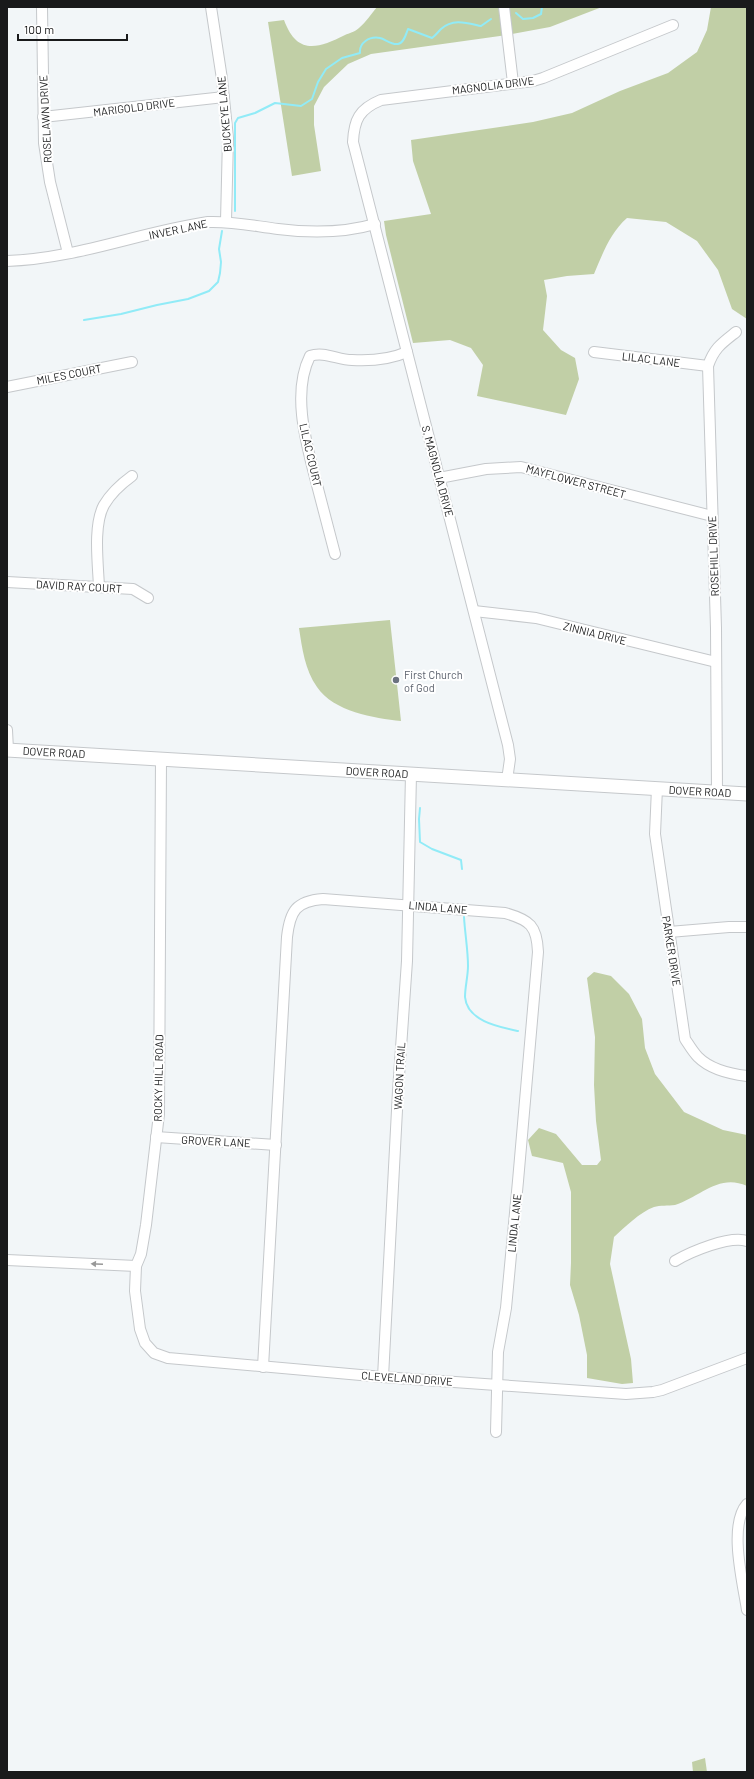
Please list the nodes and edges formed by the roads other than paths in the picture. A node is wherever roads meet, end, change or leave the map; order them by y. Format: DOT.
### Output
graph roads {
  1 [pos="42,7"];
  2 [pos="211,7"];
  3 [pos="504,8"];
  4 [pos="673,25"];
  5 [pos="513,83"];
  6 [pos="224,97"];
  7 [pos="44,118"];
  8 [pos="359,164"];
  9 [pos="226,221"];
  10 [pos="375,224"];
  11 [pos="68,254"];
  12 [pos="7,261"];
  13 [pos="736,332"];
  14 [pos="407,352"];
  15 [pos="594,352"];
  16 [pos="132,362"];
  17 [pos="708,366"];
  18 [pos="7,387"];
  19 [pos="132,476"];
  20 [pos="440,478"];
  21 [pos="712,516"];
  22 [pos="335,554"];
  23 [pos="7,582"];
  24 [pos="99,587"];
  25 [pos="148,598"];
  26 [pos="474,611"];
  27 [pos="716,662"];
  28 [pos="7,730"];
  29 [pos="7,750"];
  30 [pos="161,759"];
  31 [pos="411,774"];
  32 [pos="507,780"];
  33 [pos="656,788"];
  34 [pos="717,792"];
  35 [pos="747,794"];
  36 [pos="408,905"];
  37 [pos="747,927"];
  38 [pos="669,932"];
  39 [pos="747,1076"];
  40 [pos="156,1138"];
  41 [pos="276,1145"];
  42 [pos="747,1241"];
  43 [pos="7,1260"];
  44 [pos="674,1261"];
  45 [pos="136,1266"];
  46 [pos="747,1358"];
  47 [pos="263,1367"];
  48 [pos="383,1377"];
  49 [pos="499,1385"];
  50 [pos="496,1432"];
  51 [pos="744,1507"];
  52 [pos="747,1610"];
  1 -- 7 [label="street, ROSELAWN DRIVE"];
  2 -- 6 [label="street, BUCKEYE LANE"];
  3 -- 5 [label="street"];
  4 -- 5 [label="street, MAGNOLIA DRIVE"];
  5 -- 8 [label="street, MAGNOLIA DRIVE"];
  6 -- 7 [label="street, MARIGOLD DRIVE"];
  6 -- 9 [label="street, BUCKEYE LANE"];
  7 -- 11 [label="street, ROSELAWN DRIVE"];
  8 -- 10 [label="street, S. MAGNOLIA DRIVE"];
  9 -- 10 [label="street, INVER LANE"];
  9 -- 11 [label="street, INVER LANE"];
  10 -- 14 [label="street, S. MAGNOLIA DRIVE"];
  11 -- 12 [label="street, INVER LANE"];
  13 -- 17 [label="street, ROSEHILL DRIVE"];
  14 -- 20 [label="street, S. MAGNOLIA DRIVE"];
  14 -- 22 [label="street, LILAC COURT"];
  15 -- 17 [label="street, LILAC LANE"];
  16 -- 18 [label="street, MILES COURT"];
  17 -- 21 [label="street, ROSEHILL DRIVE"];
  19 -- 24 [label="street"];
  20 -- 21 [label="street, MAYFLOWER STREET"];
  20 -- 26 [label="street, S. MAGNOLIA DRIVE"];
  21 -- 27 [label="street, ROSEHILL DRIVE"];
  23 -- 24 [label="street, DAVID RAY COURT"];
  24 -- 25 [label="street, DAVID RAY COURT"];
  26 -- 27 [label="street, ZINNIA DRIVE"];
  26 -- 32 [label="street, S. MAGNOLIA DRIVE"];
  27 -- 34 [label="street, ROSEHILL DRIVE"];
  28 -- 29 [label="street"];
  29 -- 30 [label="main road, DOVER ROAD"];
  30 -- 31 [label="main road, DOVER ROAD"];
  30 -- 40 [label="street, ROCKY HILL ROAD"];
  31 -- 32 [label="main road, DOVER ROAD"];
  31 -- 36 [label="street, WAGON TRAIL"];
  32 -- 33 [label="main road, DOVER ROAD"];
  33 -- 34 [label="main road, DOVER ROAD"];
  33 -- 38 [label="street, PARKER DRIVE"];
  34 -- 35 [label="main road, DOVER ROAD"];
  36 -- 41 [label="street, LINDA LANE"];
  36 -- 48 [label="street, WAGON TRAIL"];
  36 -- 49 [label="street, LINDA LANE"];
  37 -- 38 [label="street"];
  38 -- 39 [label="street, PARKER DRIVE"];
  40 -- 41 [label="street, GROVER LANE"];
  40 -- 45 [label="street, ROCKY HILL ROAD"];
  41 -- 47 [label="street, LINDA LANE"];
  42 -- 44 [label="street"];
  45 -- 43 [label="street, one-way"];
  45 -- 47 [label="street, CLEVELAND DRIVE"];
  46 -- 49 [label="street, CLEVELAND DRIVE"];
  47 -- 48 [label="street, CLEVELAND DRIVE"];
  48 -- 49 [label="street, CLEVELAND DRIVE"];
  49 -- 50 [label="street, LINDA LANE"];
  51 -- 52 [label="street"];
}
